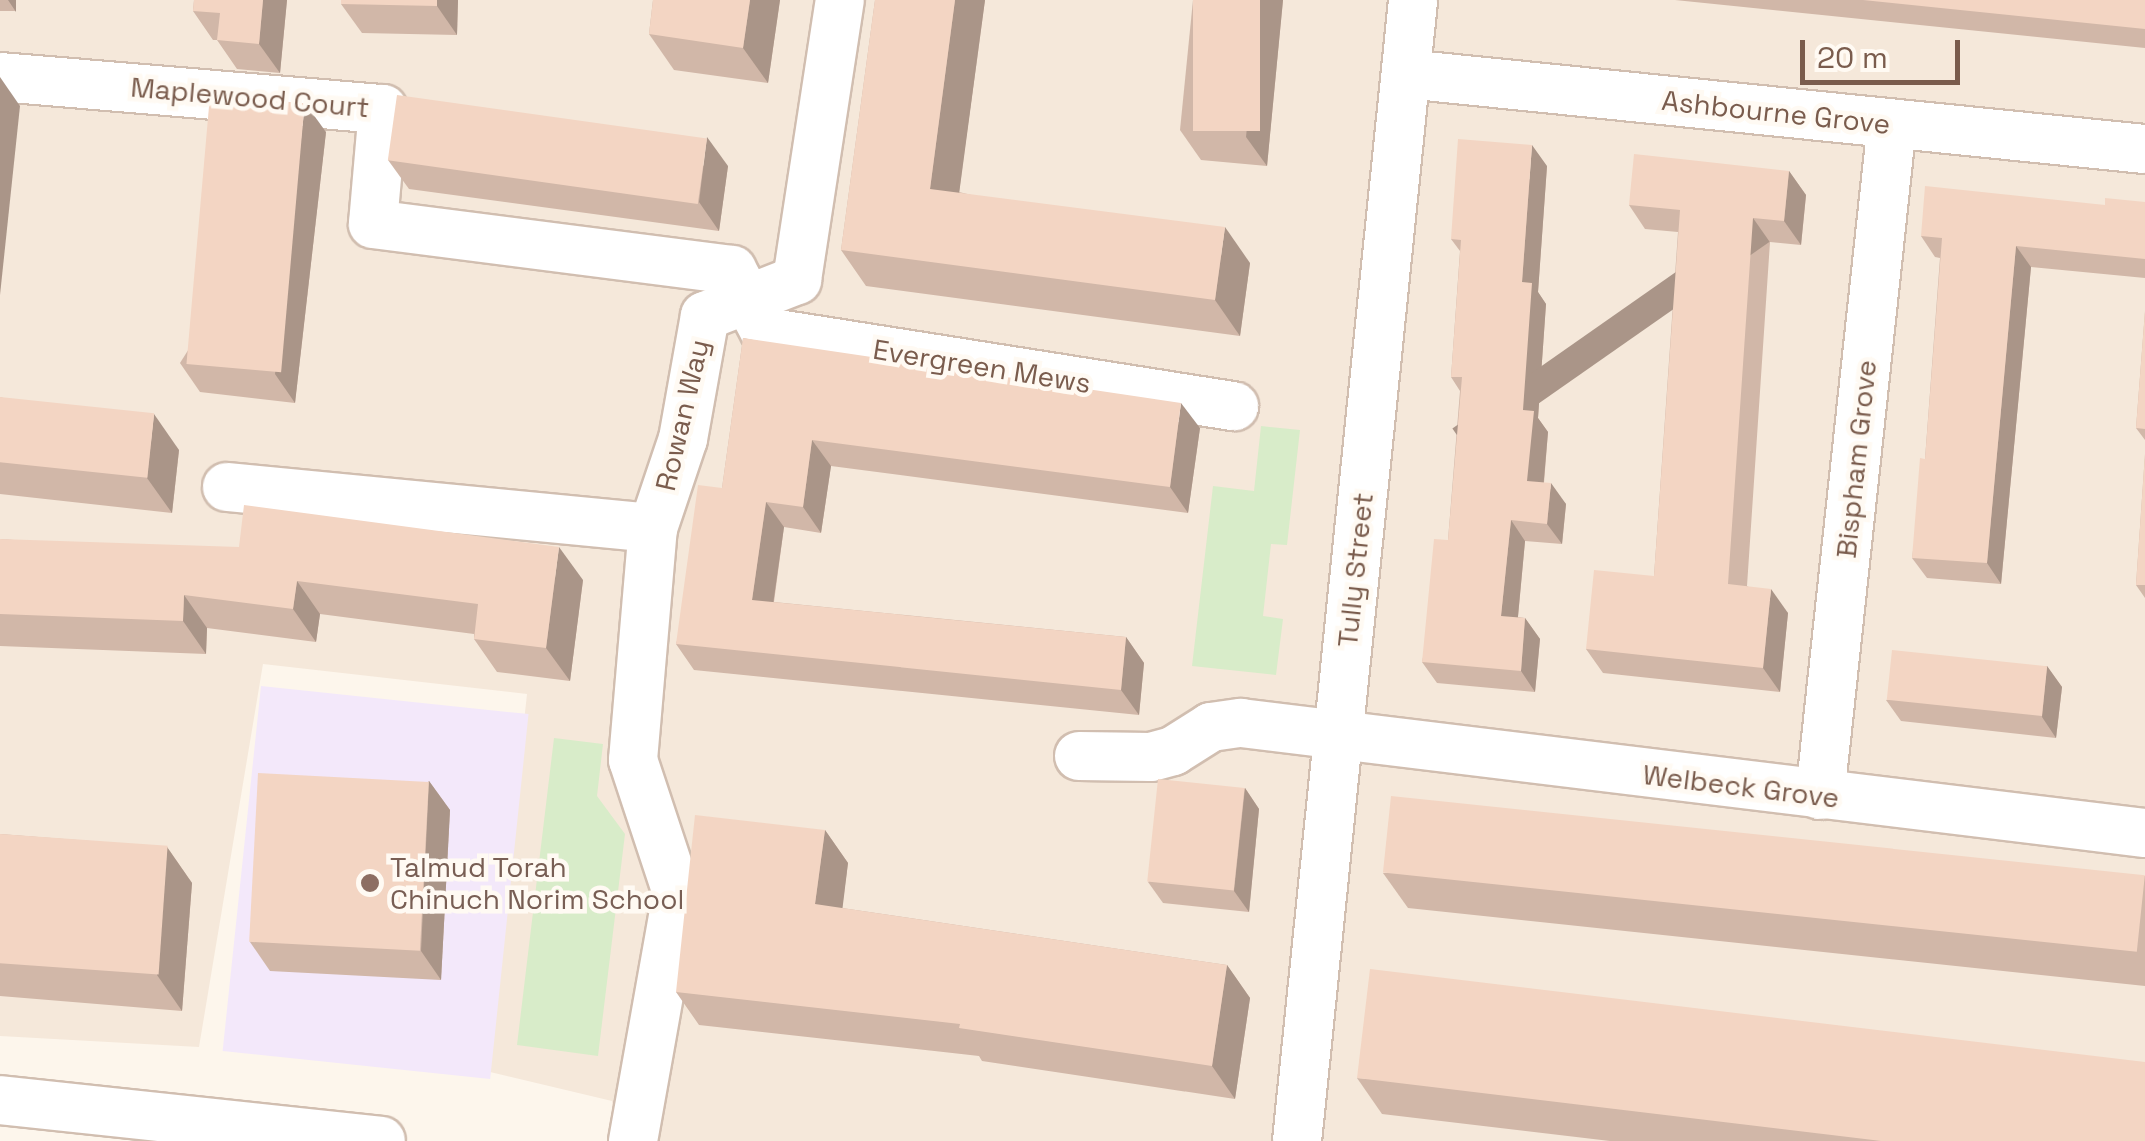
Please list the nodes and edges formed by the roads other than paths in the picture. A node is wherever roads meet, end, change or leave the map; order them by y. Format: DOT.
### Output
graph roads {
  1 [pos="840,0"];
  2 [pos="1413,0"];
  3 [pos="1406,74"];
  4 [pos="0,77"];
  5 [pos="1892,124"];
  6 [pos="2145,149"];
  7 [pos="747,300"];
  8 [pos="1234,406"];
  9 [pos="227,487"];
  10 [pos="653,528"];
  11 [pos="1338,738"];
  12 [pos="1079,756"];
  13 [pos="1820,795"];
  14 [pos="2145,833"];
  15 [pos="0,1100"];
  16 [pos="207,1132"];
  17 [pos="381,1141"];
  18 [pos="633,1141"];
  19 [pos="1297,1141"];
  1 -- 7 [label="street, Rowan Way"];
  2 -- 3 [label="street, Tully Street"];
  3 -- 5 [label="street, Ashbourne Grove"];
  3 -- 11 [label="street, Tully Street"];
  4 -- 7 [label="street, Maplewood Court"];
  5 -- 6 [label="street, Ashbourne Grove"];
  5 -- 13 [label="street, Bispham Grove"];
  7 -- 8 [label="street, Evergreen Mews"];
  7 -- 10 [label="street, Rowan Way"];
  9 -- 10 [label="street, Rowan Way"];
  10 -- 18 [label="street"];
  11 -- 12 [label="street, Welbeck Grove"];
  11 -- 13 [label="street, Welbeck Grove"];
  11 -- 19 [label="street, Tully Street"];
  13 -- 14 [label="street, Welbeck Grove"];
  15 -- 16 [label="street"];
  16 -- 17 [label="street"];
}
